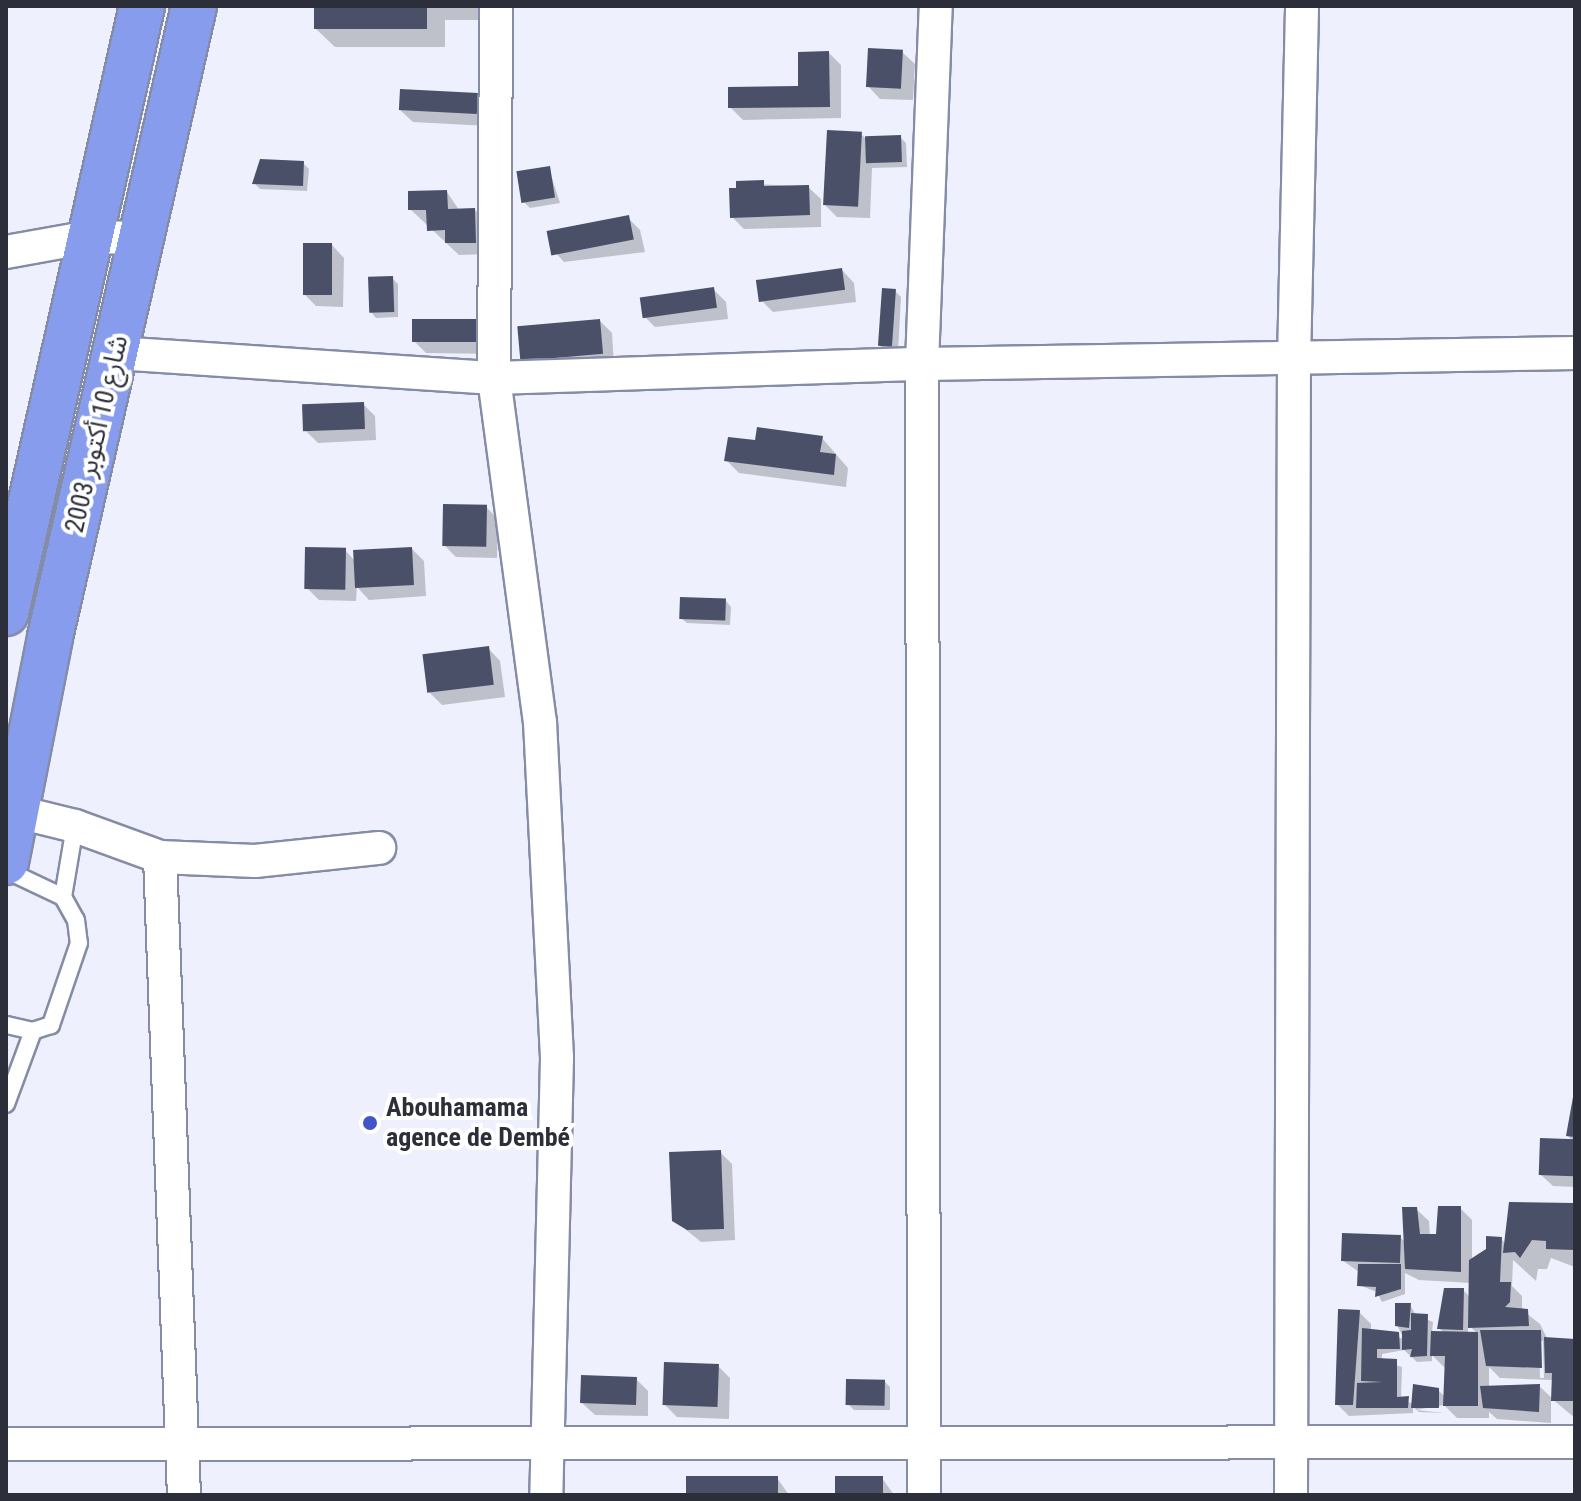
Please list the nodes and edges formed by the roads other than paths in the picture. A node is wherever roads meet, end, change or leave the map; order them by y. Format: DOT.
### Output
graph roads {
  1 [pos="142,6"];
  2 [pos="194,6"];
  3 [pos="496,6"];
  4 [pos="936,6"];
  5 [pos="1302,6"];
  6 [pos="89,237"];
  7 [pos="142,238"];
  8 [pos="6,252"];
  9 [pos="116,353"];
  10 [pos="1575,353"];
  11 [pos="1294,361"];
  12 [pos="922,364"];
  13 [pos="494,378"];
  14 [pos="6,613"];
  15 [pos="11,810"];
  16 [pos="75,826"];
  17 [pos="379,848"];
  18 [pos="160,857"];
  19 [pos="6,862"];
  20 [pos="6,870"];
  21 [pos="63,897"];
  22 [pos="6,1025"];
  23 [pos="33,1031"];
  24 [pos="6,1104"];
  25 [pos="1290,1439"];
  26 [pos="547,1440"];
  27 [pos="1575,1442"];
  28 [pos="186,1443"];
  29 [pos="6,1444"];
  30 [pos="925,1444"];
  31 [pos="184,1495"];
  32 [pos="546,1495"];
  33 [pos="924,1495"];
  34 [pos="1291,1495"];
  1 -- 6 [label="highway, شارع 10 أكتوبر 2003"];
  2 -- 7 [label="highway, شارع 10 أكتوبر 2003"];
  3 -- 13 [label="street"];
  4 -- 12 [label="street"];
  5 -- 11 [label="street"];
  6 -- 7 [label="street"];
  6 -- 8 [label="street"];
  6 -- 14 [label="highway, شارع 10 أكتوبر 2003"];
  7 -- 9 [label="highway, شارع 10 أكتوبر 2003"];
  9 -- 13 [label="street"];
  9 -- 15 [label="highway, شارع 10 أكتوبر 2003"];
  10 -- 11 [label="street"];
  11 -- 12 [label="street"];
  11 -- 25 [label="street"];
  12 -- 13 [label="street"];
  12 -- 30 [label="street"];
  13 -- 26 [label="street"];
  15 -- 16 [label="street"];
  15 -- 19 [label="highway, شارع 10 أكتوبر 2003"];
  16 -- 18 [label="street"];
  16 -- 21 [label="lane"];
  17 -- 18 [label="street"];
  18 -- 28 [label="street"];
  20 -- 21 [label="lane"];
  21 -- 23 [label="lane"];
  22 -- 23 [label="lane"];
  23 -- 24 [label="lane"];
  25 -- 27 [label="street"];
  25 -- 30 [label="street"];
  25 -- 34 [label="street"];
  26 -- 28 [label="street"];
  26 -- 30 [label="street"];
  26 -- 32 [label="street"];
  28 -- 29 [label="street"];
  28 -- 31 [label="street"];
  30 -- 33 [label="street"];
}
